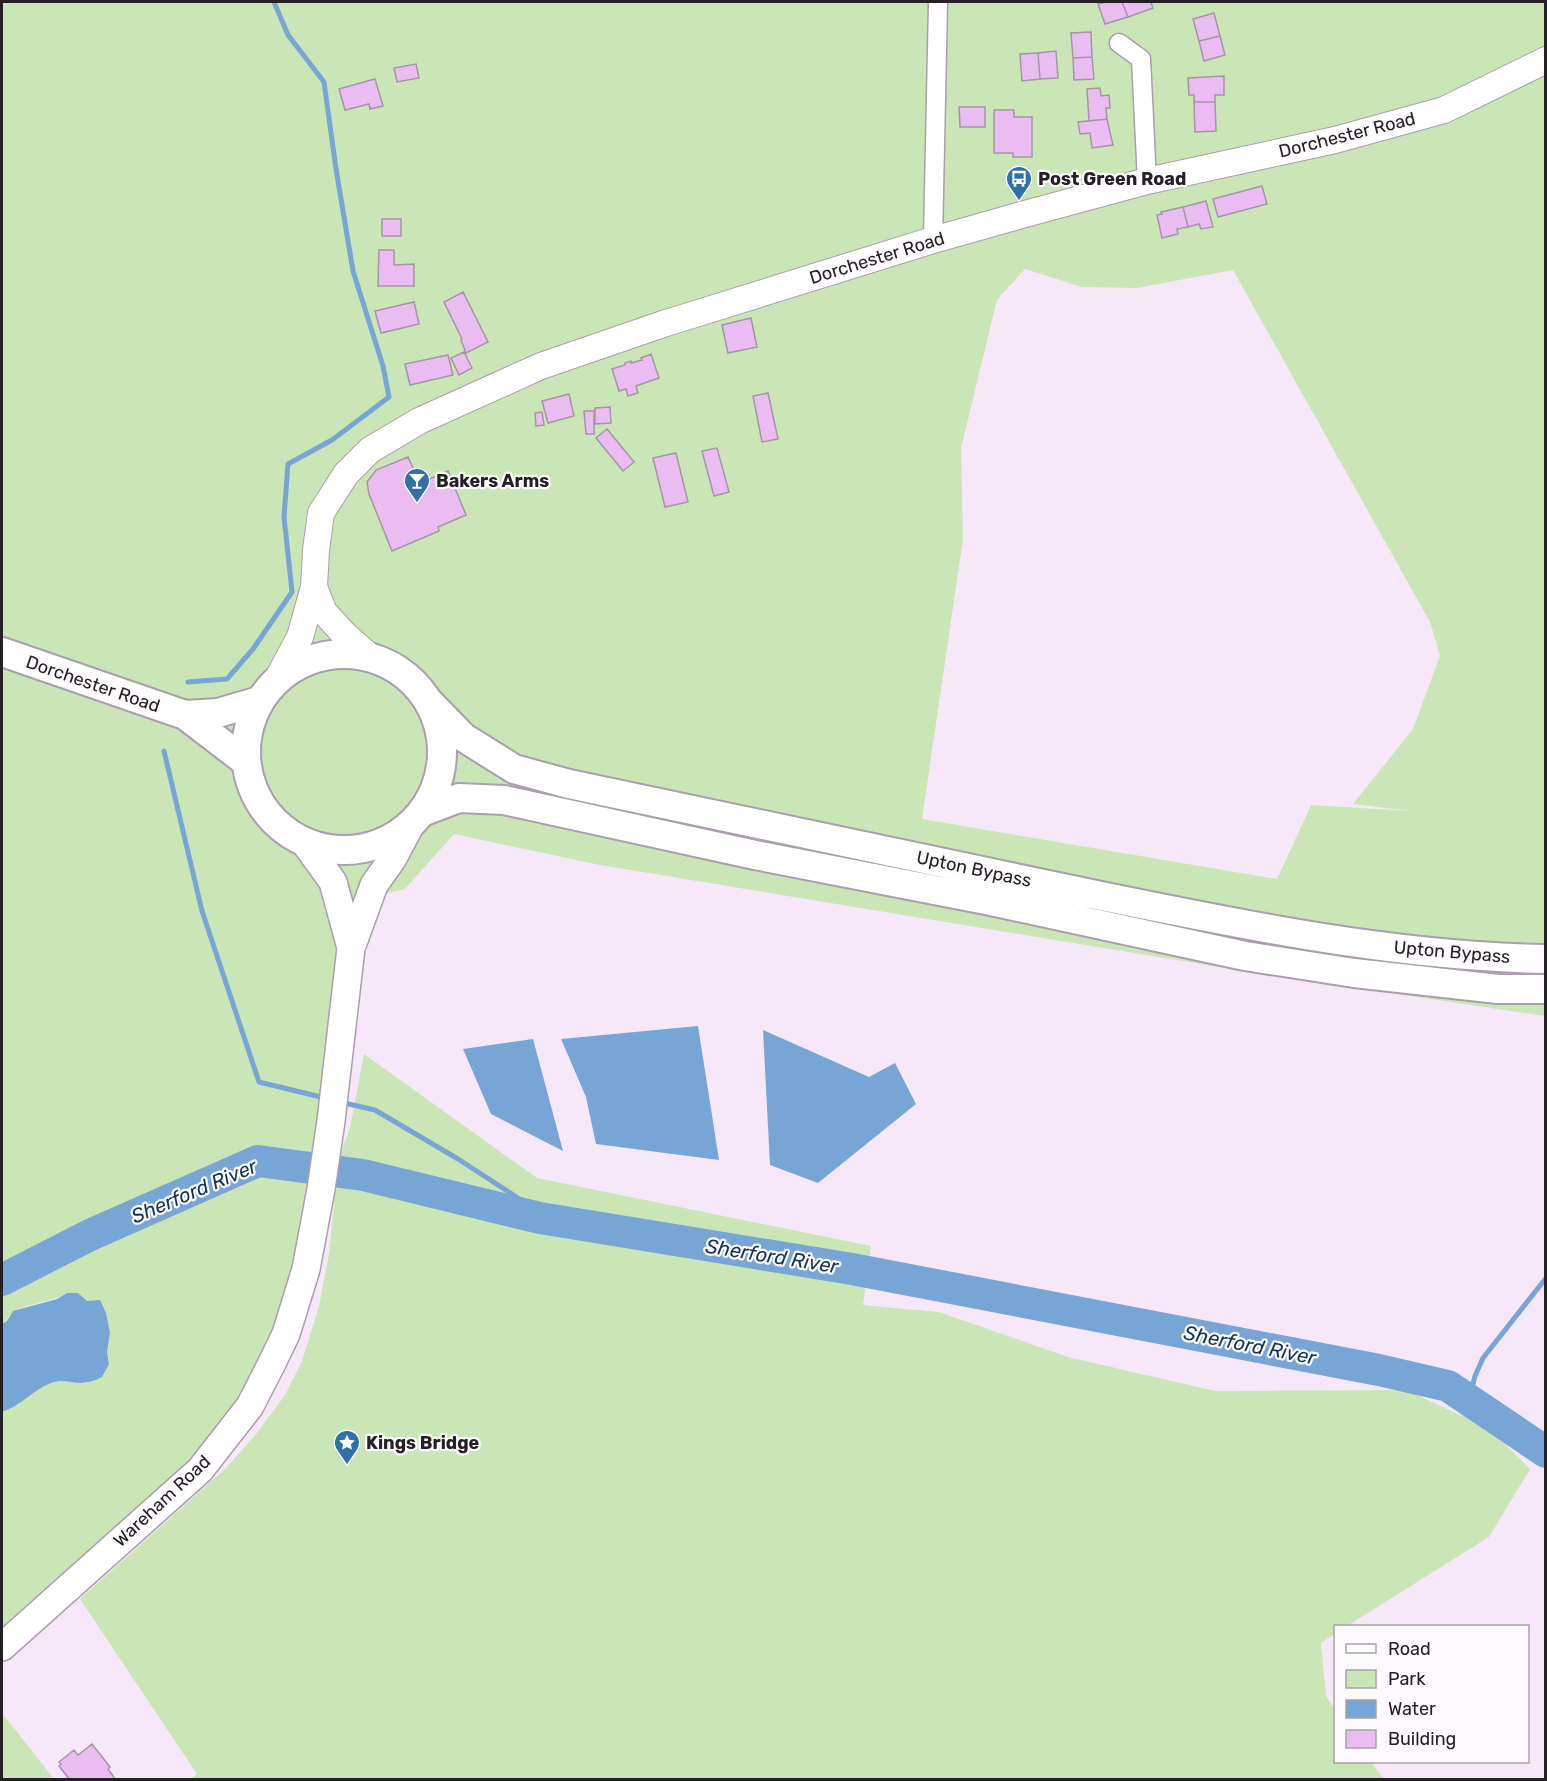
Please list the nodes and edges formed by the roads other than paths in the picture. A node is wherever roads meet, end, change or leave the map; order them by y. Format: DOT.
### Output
graph roads {
  1 [pos="938,2"];
  2 [pos="1119,43"];
  3 [pos="1545,60"];
  4 [pos="1147,181"];
  5 [pos="933,240"];
  6 [pos="314,587"];
  7 [pos="2,652"];
  8 [pos="370,657"];
  9 [pos="278,678"];
  10 [pos="259,701"];
  11 [pos="429,702"];
  12 [pos="185,716"];
  13 [pos="245,761"];
  14 [pos="416,819"];
  15 [pos="305,843"];
  16 [pos="351,948"];
  17 [pos="1545,959"];
  18 [pos="1545,989"];
  19 [pos="2,1647"];
  1 -- 5 [label="street"];
  2 -- 4 [label="street"];
  3 -- 4 [label="main road, Dorchester Road"];
  4 -- 5 [label="main road, Dorchester Road"];
  5 -- 6 [label="main road, Dorchester Road"];
  6 -- 8 [label="main road, Dorchester Road"];
  6 -- 9 [label="main road, Dorchester Road"];
  7 -- 12 [label="highway, Dorchester Road"];
  8 -- 9 [label="highway"];
  8 -- 11 [label="highway"];
  9 -- 10 [label="highway"];
  10 -- 12 [label="highway, Dorchester Road"];
  10 -- 13 [label="highway"];
  11 -- 14 [label="highway"];
  11 -- 17 [label="highway, Upton Bypass"];
  12 -- 13 [label="highway, Dorchester Road"];
  13 -- 15 [label="highway"];
  14 -- 15 [label="highway"];
  14 -- 16 [label="main road"];
  14 -- 18 [label="highway, Upton Bypass"];
  15 -- 16 [label="main road"];
  16 -- 19 [label="main road, Wareham Road"];
}
